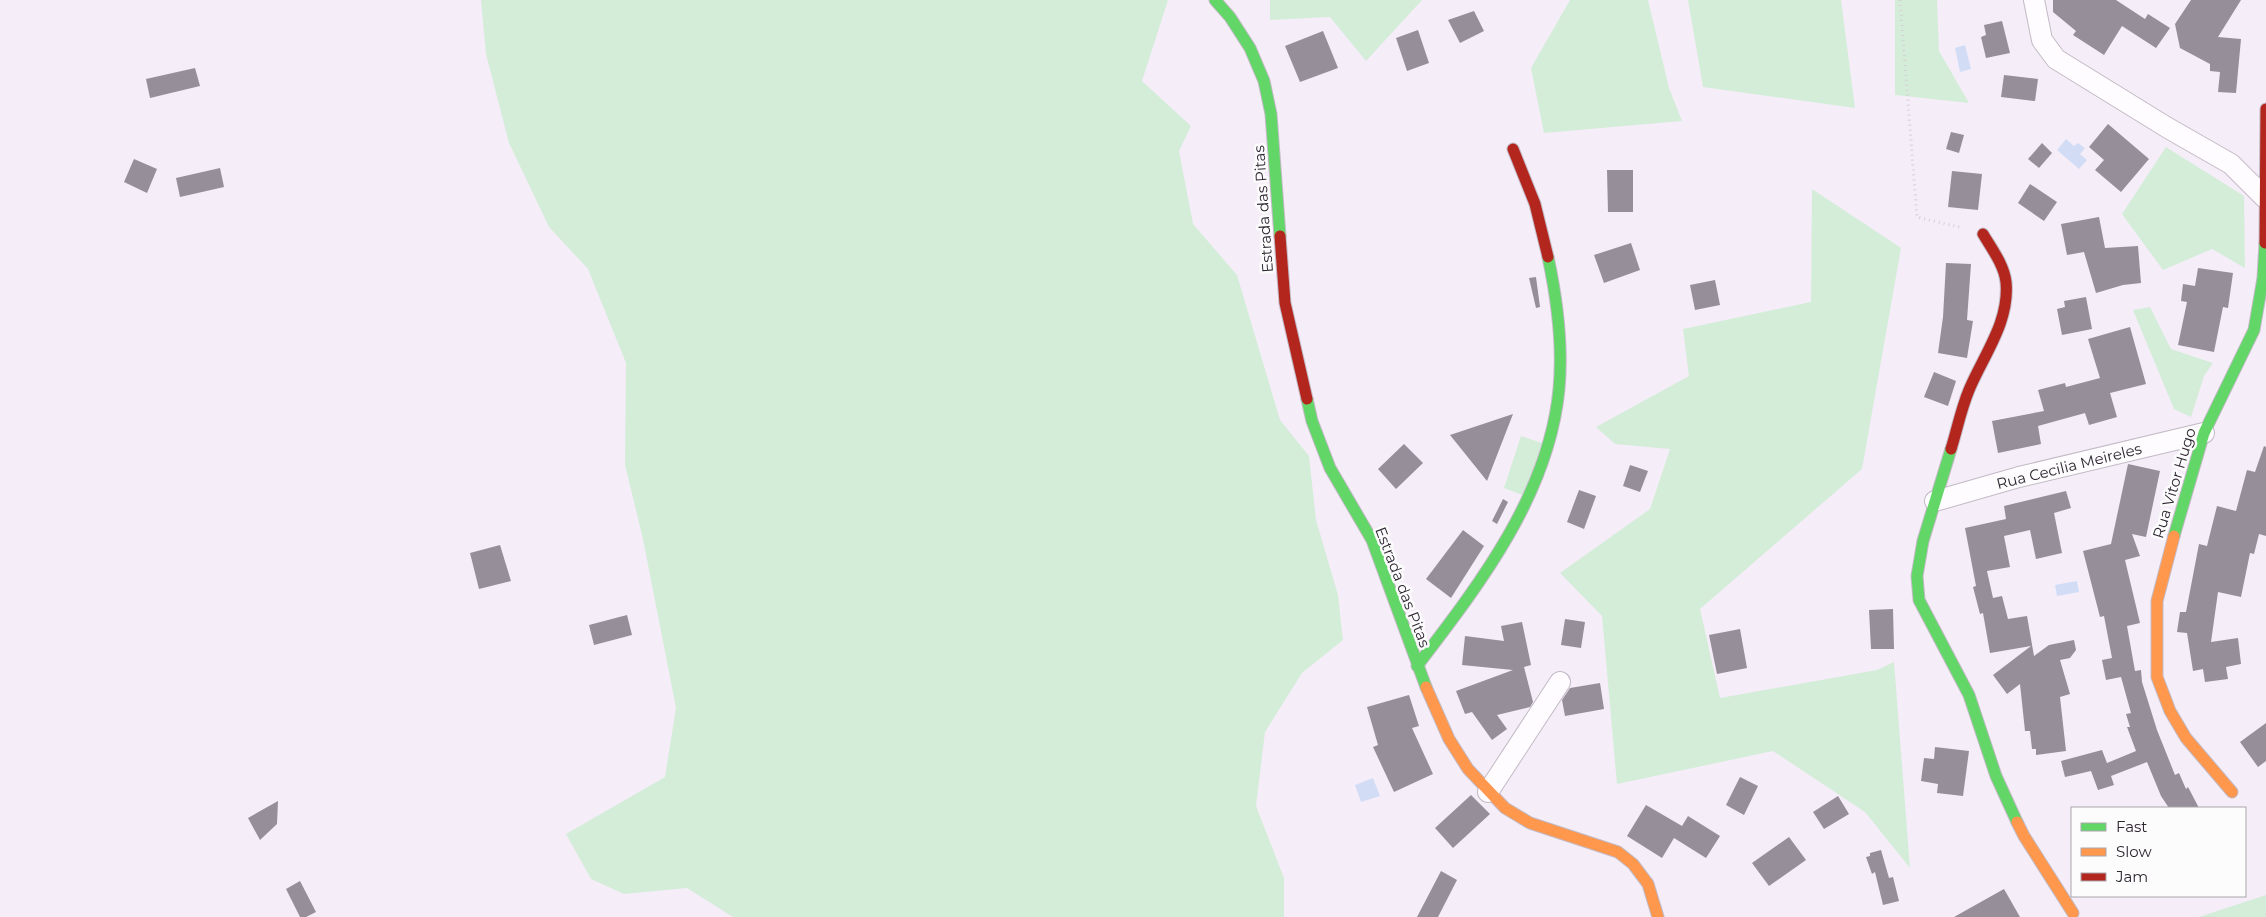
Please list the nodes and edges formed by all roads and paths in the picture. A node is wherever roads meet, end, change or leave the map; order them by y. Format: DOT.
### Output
graph roads {
  1 [pos="1215,0"];
  2 [pos="1900,0"];
  3 [pos="2034,0"];
  4 [pos="2266,109"];
  5 [pos="1513,149"];
  6 [pos="2265,198"];
  7 [pos="1983,234"];
  8 [pos="2266,244"];
  9 [pos="2204,433"];
  10 [pos="1935,500"];
  11 [pos="1416,666"];
  12 [pos="1560,682"];
  13 [pos="1488,792"];
  14 [pos="2232,792"];
  15 [pos="2073,913"];
  16 [pos="1658,917"];
  1 -- 11 [label="street, Estrada das Pitas"];
  2 -- 7 [label="path"];
  3 -- 6 [label="street"];
  4 -- 6 [label="street, Rua Vitor Hugo"];
  5 -- 11 [label="street"];
  6 -- 8 [label="street, Rua Vitor Hugo"];
  7 -- 10 [label="street"];
  8 -- 9 [label="street, Rua Vitor Hugo"];
  9 -- 10 [label="street, Rua Cecilia Meireles"];
  9 -- 14 [label="street, Rua Vitor Hugo"];
  10 -- 15 [label="street"];
  11 -- 13 [label="street, Estrada das Pitas"];
  12 -- 13 [label="street"];
  13 -- 16 [label="street, Estrada das Pitas"];
}
